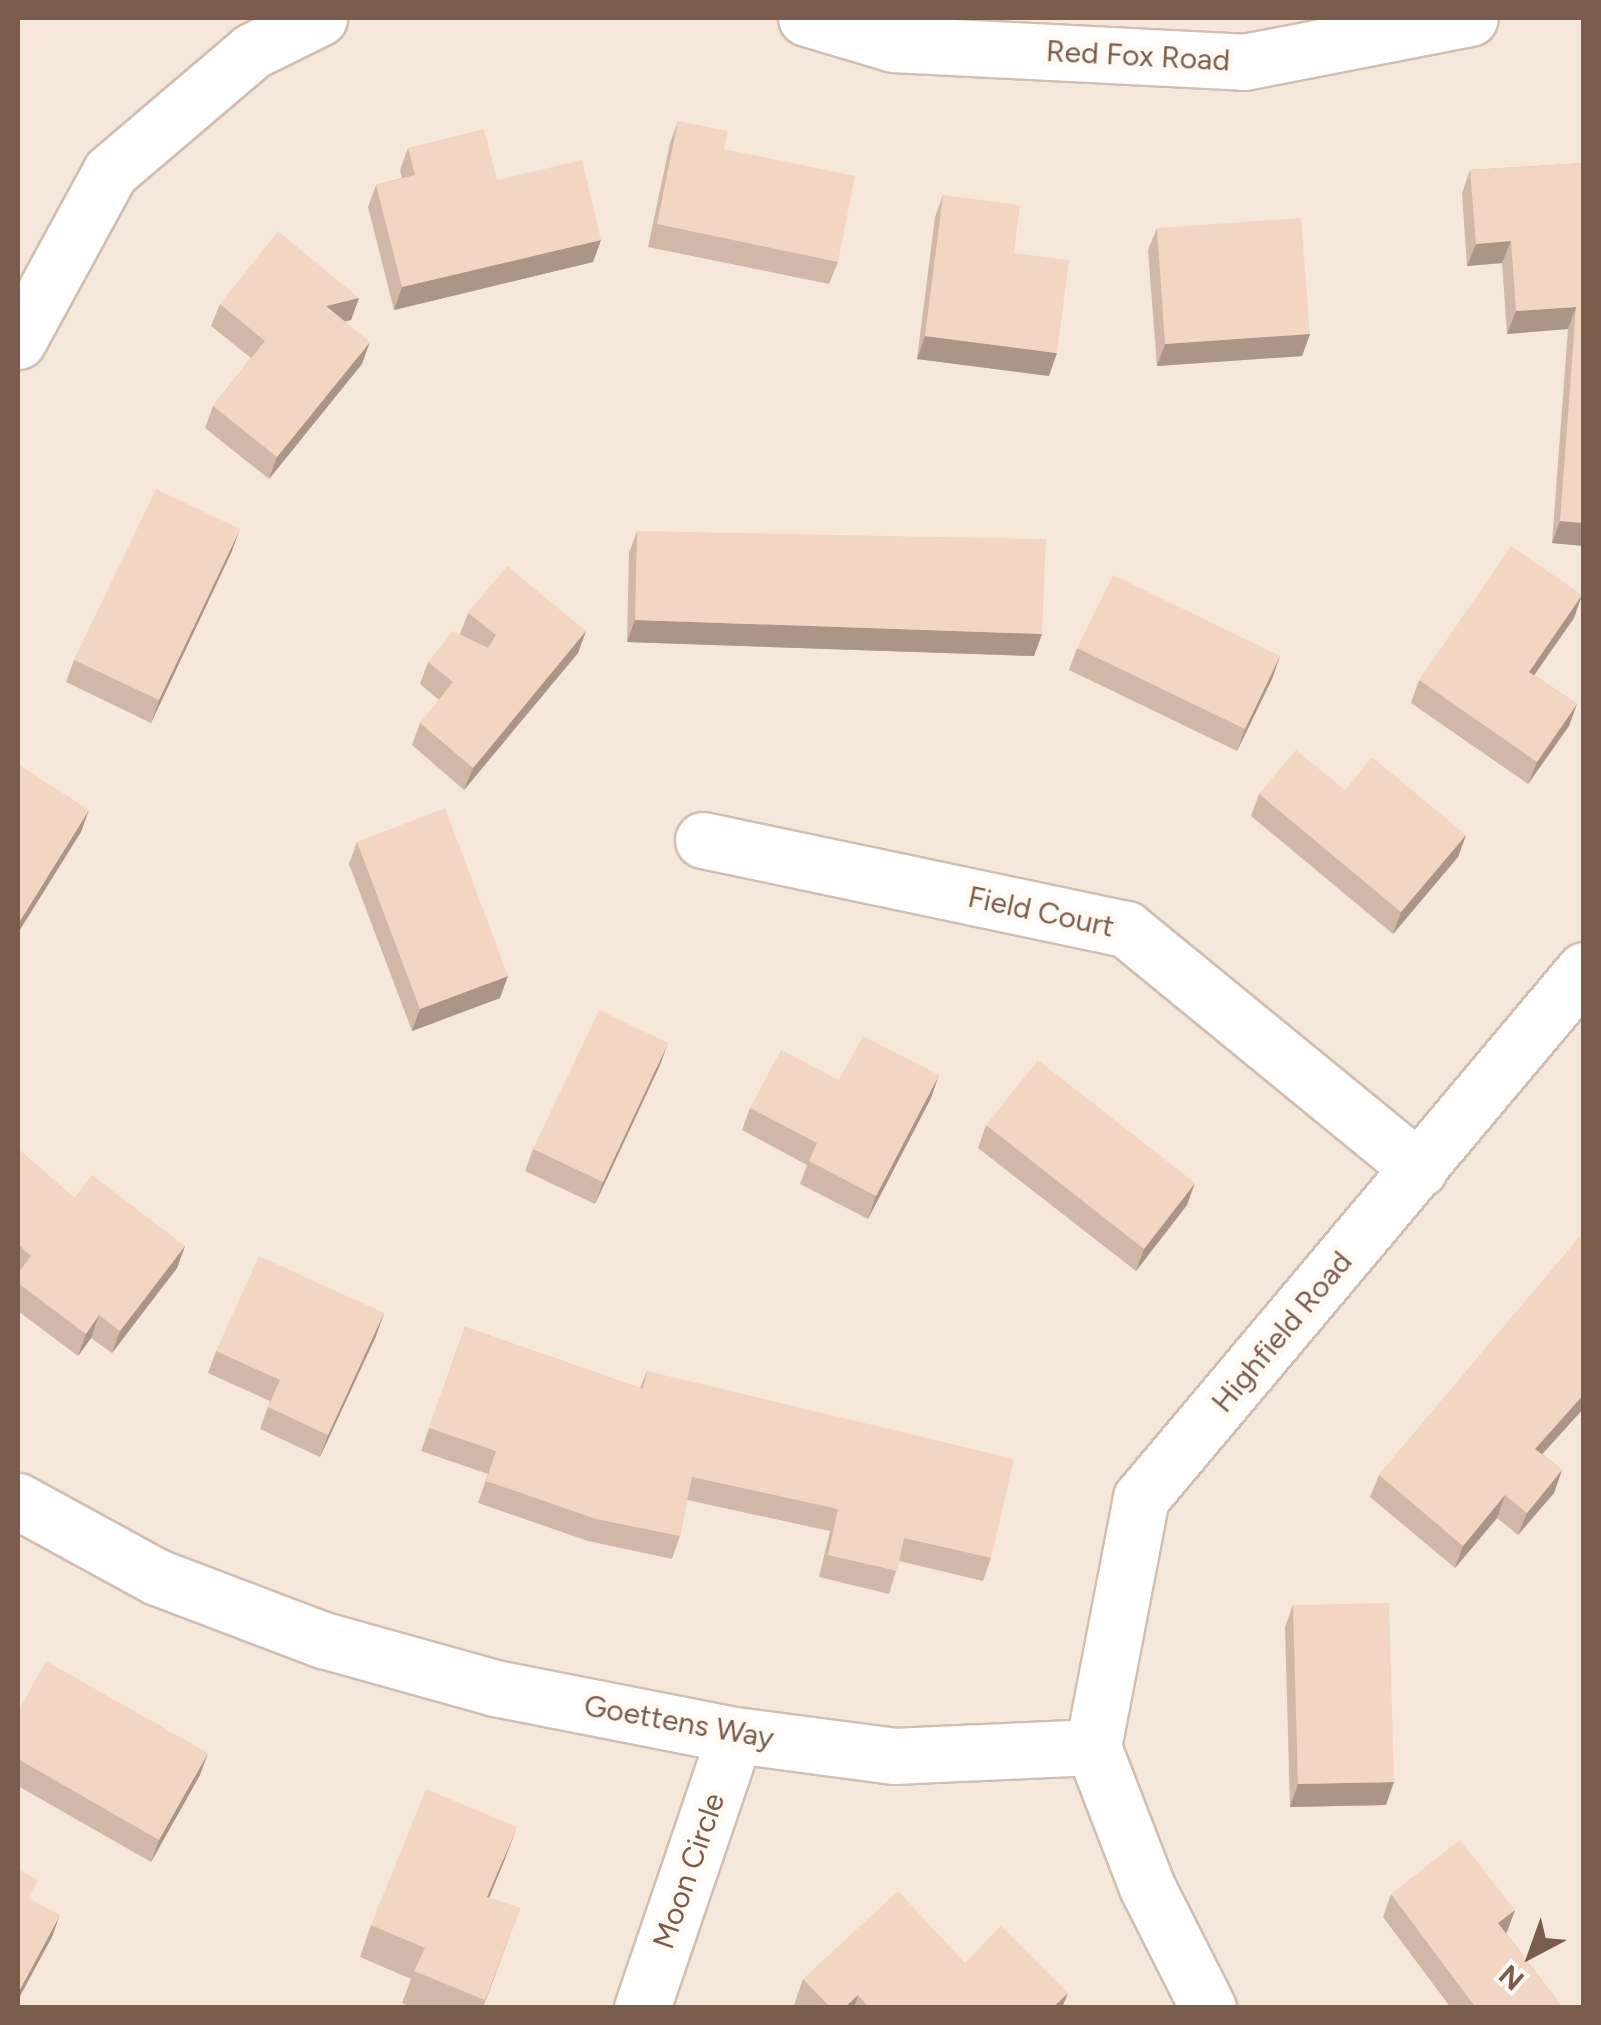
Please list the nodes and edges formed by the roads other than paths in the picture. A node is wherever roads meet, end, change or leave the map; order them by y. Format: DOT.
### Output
graph roads {
  1 [pos="318,18"];
  2 [pos="806,18"];
  3 [pos="1470,18"];
  4 [pos="18,341"];
  5 [pos="703,840"];
  6 [pos="1584,970"];
  7 [pos="1419,1169"];
  8 [pos="18,1500"];
  9 [pos="736,1735"];
  10 [pos="1093,1747"];
  11 [pos="642,2008"];
  12 [pos="1208,2008"];
  1 -- 4 [label="street"];
  2 -- 3 [label="street, Red Fox Road"];
  5 -- 7 [label="street, Field Court"];
  6 -- 7 [label="street, Highfield Road"];
  7 -- 10 [label="street, Highfield Road"];
  8 -- 9 [label="street, Goettens Way"];
  9 -- 10 [label="street, Goettens Way"];
  9 -- 11 [label="street, Moon Circle"];
  10 -- 12 [label="street"];
}
